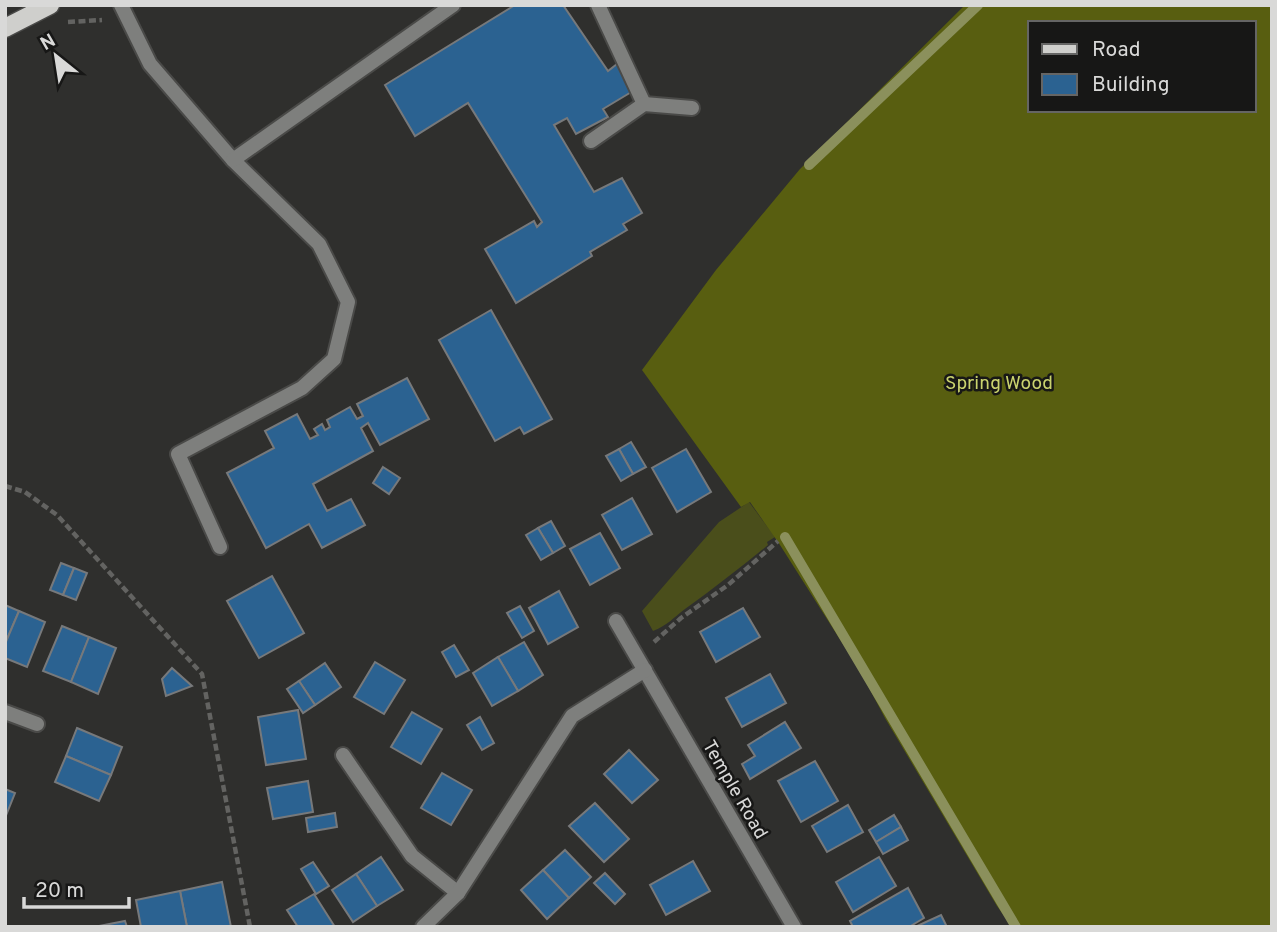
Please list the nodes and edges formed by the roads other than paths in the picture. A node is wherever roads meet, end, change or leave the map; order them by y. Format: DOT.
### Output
graph roads {
  1 [pos="50,5"];
  2 [pos="121,5"];
  3 [pos="453,5"];
  4 [pos="598,5"];
  5 [pos="5,27"];
  6 [pos="644,104"];
  7 [pos="692,108"];
  8 [pos="591,141"];
  9 [pos="233,160"];
  10 [pos="220,547"];
  11 [pos="616,621"];
  12 [pos="645,670"];
  13 [pos="5,712"];
  14 [pos="37,724"];
  15 [pos="343,755"];
  16 [pos="458,893"];
  17 [pos="423,927"];
  18 [pos="794,927"];
  1 -- 5 [label="main road"];
  2 -- 9 [label="street"];
  3 -- 9 [label="street"];
  4 -- 6 [label="street"];
  6 -- 7 [label="street"];
  6 -- 8 [label="street"];
  9 -- 10 [label="street"];
  11 -- 12 [label="street, Temple Road"];
  12 -- 16 [label="street"];
  12 -- 18 [label="street, Temple Road"];
  13 -- 14 [label="street"];
  15 -- 16 [label="street"];
  16 -- 17 [label="street"];
}
